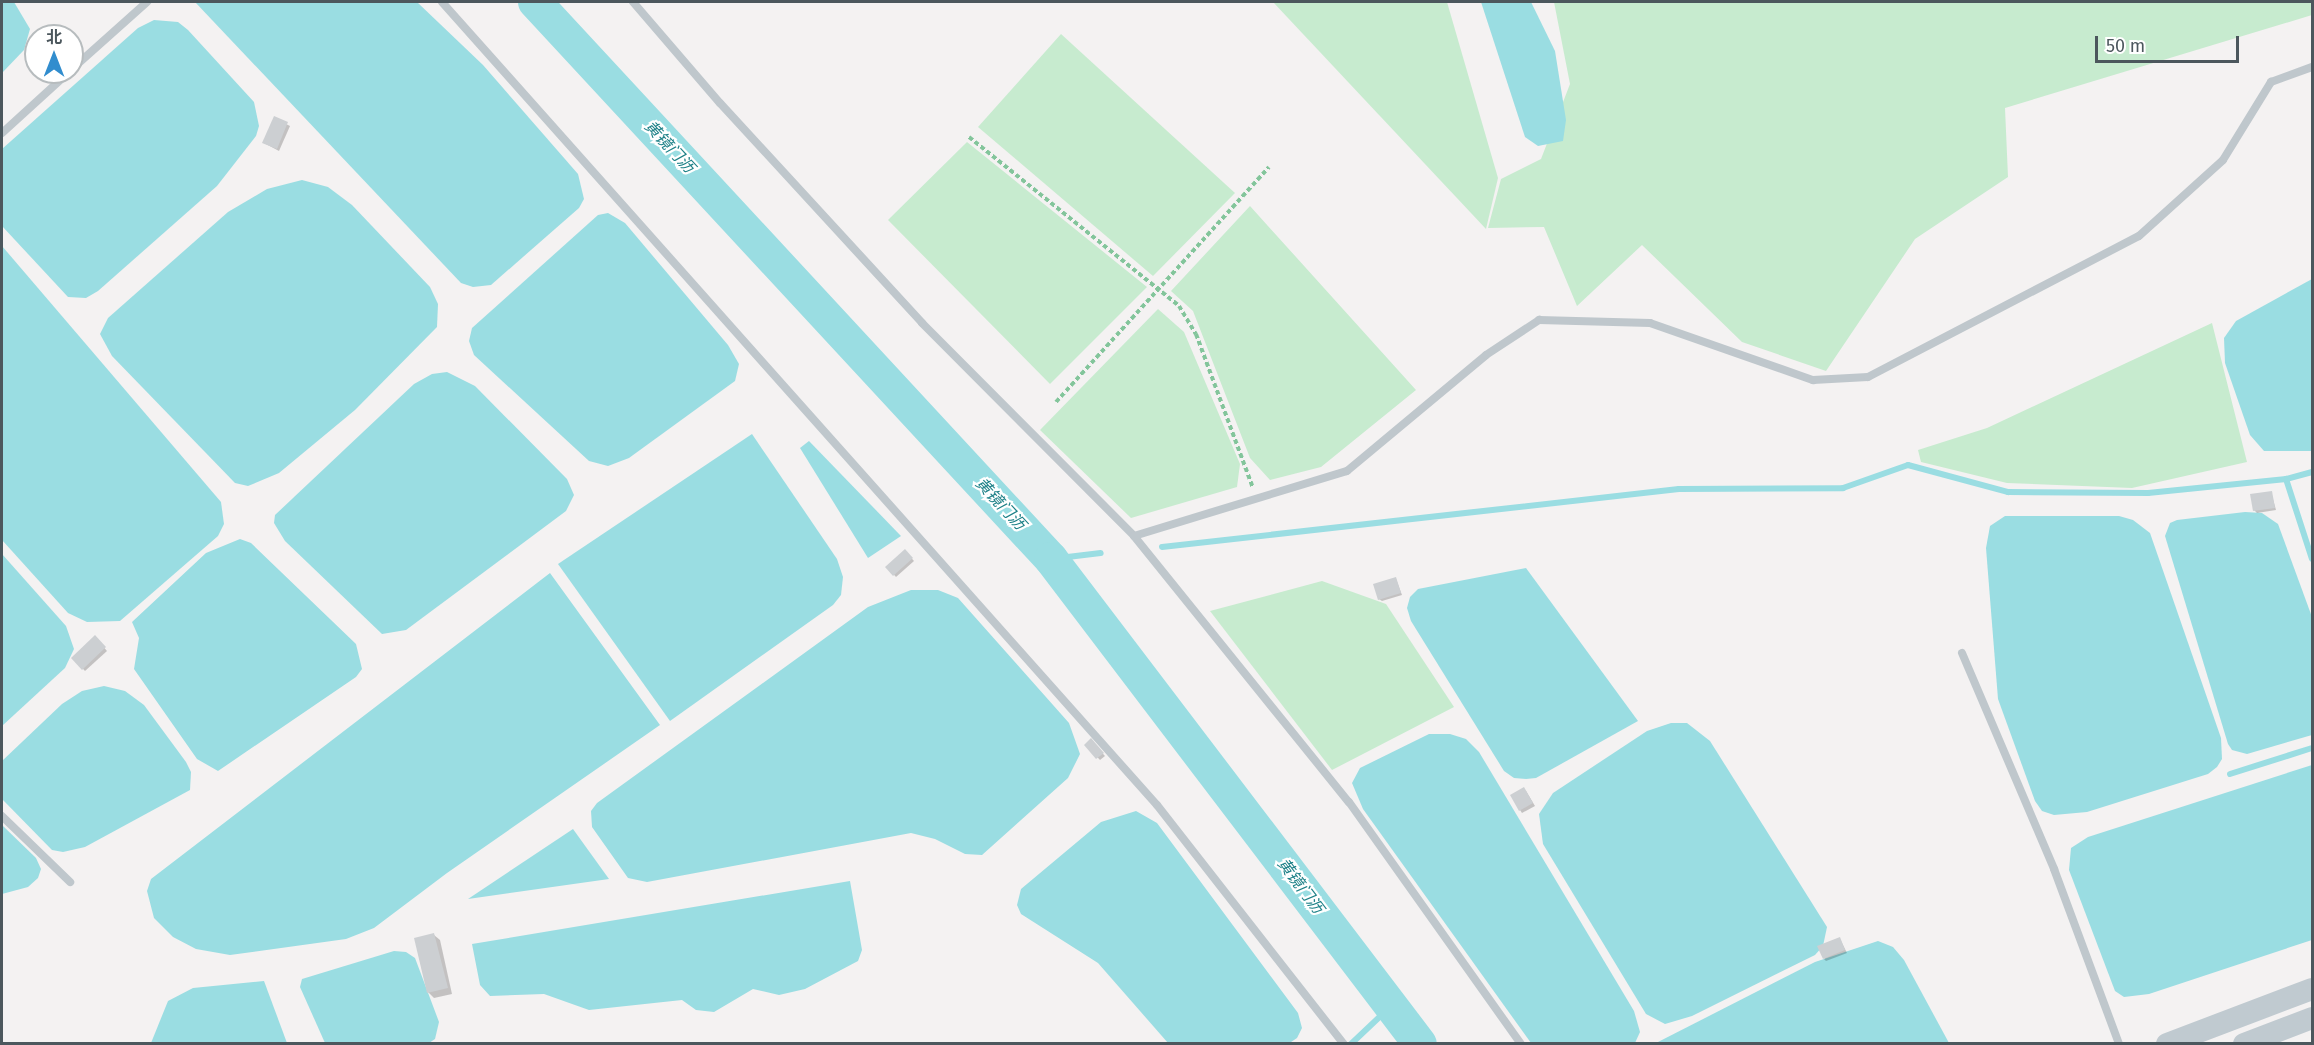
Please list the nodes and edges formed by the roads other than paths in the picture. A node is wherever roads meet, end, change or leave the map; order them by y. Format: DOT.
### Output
graph roads {
  1 [pos="147,2"];
  2 [pos="442,2"];
  3 [pos="633,2"];
  4 [pos="84,58"];
  5 [pos="2313,67"];
  6 [pos="56,84"];
  7 [pos="2,133"];
  8 [pos="1134,536"];
  9 [pos="1962,653"];
  10 [pos="2,816"];
  11 [pos="70,882"];
  12 [pos="2313,988"];
  13 [pos="2313,1018"];
  14 [pos="1344,1044"];
  15 [pos="1521,1044"];
  16 [pos="2119,1044"];
  17 [pos="2167,1044"];
  18 [pos="2244,1044"];
  1 -- 4 [label="lane"];
  2 -- 14 [label="lane"];
  3 -- 8 [label="lane"];
  5 -- 8 [label="lane"];
  6 -- 7 [label="lane"];
  8 -- 15 [label="lane"];
  9 -- 16 [label="lane"];
  10 -- 11 [label="lane"];
  12 -- 17 [label="main road"];
  13 -- 18 [label="main road"];
}
